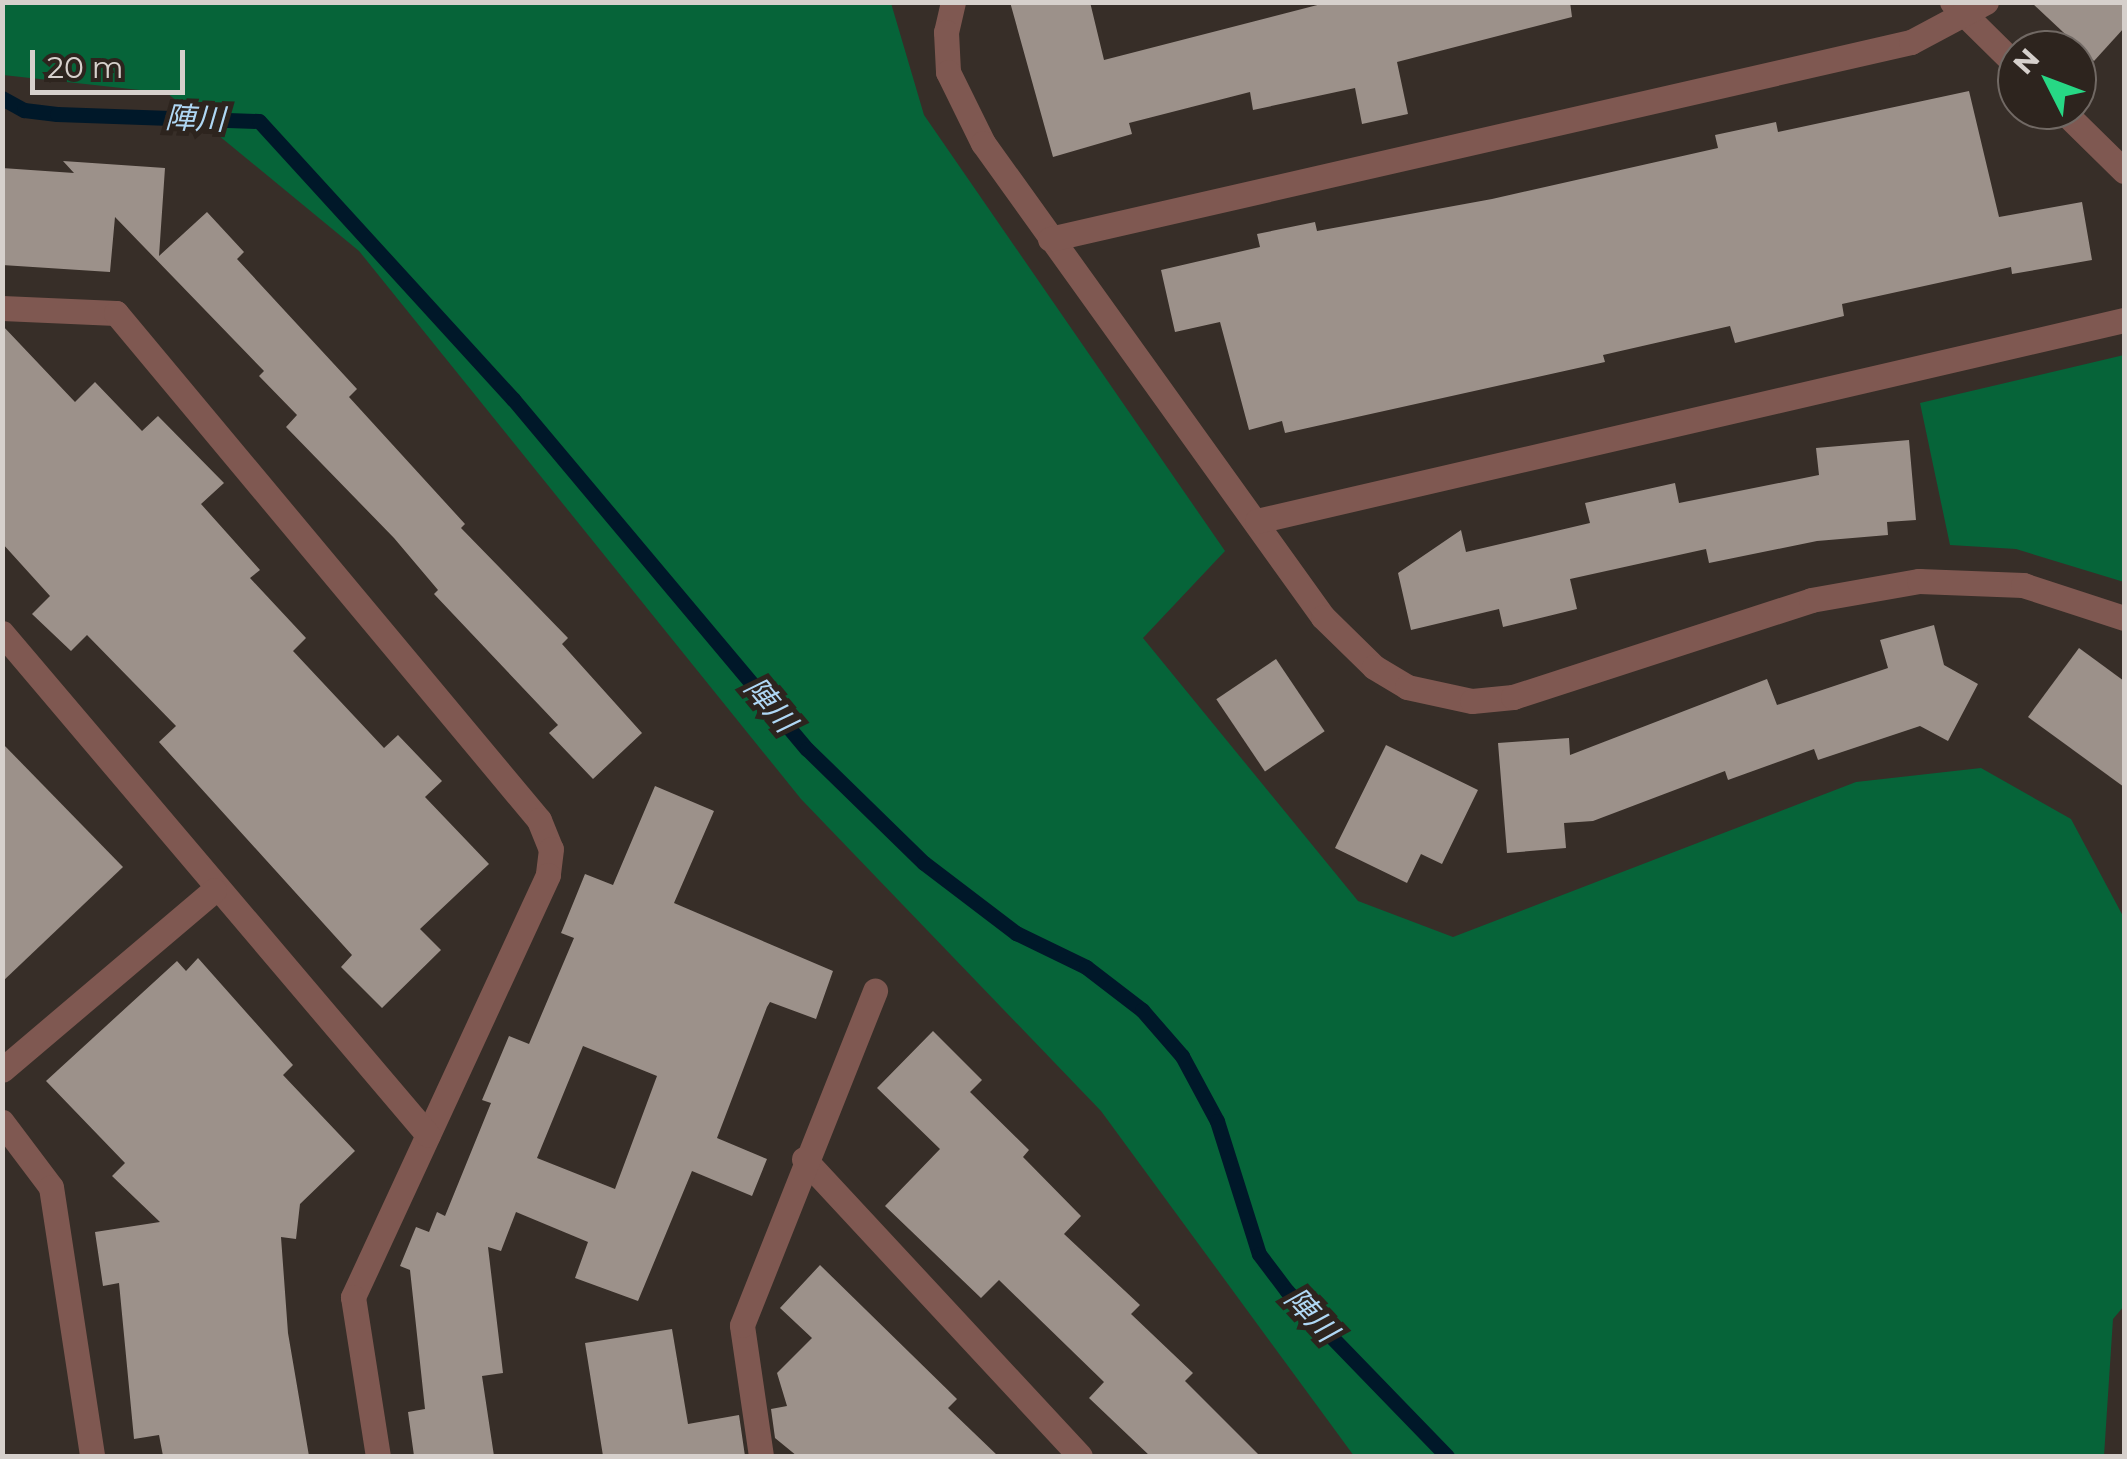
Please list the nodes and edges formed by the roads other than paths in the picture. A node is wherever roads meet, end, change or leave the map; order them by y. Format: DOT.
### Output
graph roads {
  1 [pos="953,2"];
  2 [pos="1968,7"];
  3 [pos="1997,42"];
  4 [pos="2082,130"];
  5 [pos="2124,171"];
  6 [pos="1050,239"];
  7 [pos="2,308"];
  8 [pos="2124,320"];
  9 [pos="1257,521"];
  10 [pos="2124,618"];
  11 [pos="2,633"];
  12 [pos="214,890"];
  13 [pos="874,990"];
  14 [pos="2,1070"];
  15 [pos="2,1122"];
  16 [pos="428,1135"];
  17 [pos="804,1158"];
  18 [pos="92,1456"];
  19 [pos="378,1456"];
  20 [pos="762,1456"];
  21 [pos="1080,1456"];
  1 -- 6 [label="street"];
  2 -- 3 [label="street"];
  2 -- 6 [label="street"];
  4 -- 5 [label="street"];
  6 -- 9 [label="street"];
  7 -- 16 [label="street"];
  8 -- 9 [label="street"];
  9 -- 10 [label="street"];
  11 -- 12 [label="street"];
  12 -- 14 [label="street"];
  12 -- 16 [label="street"];
  13 -- 17 [label="street"];
  15 -- 18 [label="street"];
  16 -- 19 [label="street"];
  17 -- 20 [label="street"];
  17 -- 21 [label="street"];
}
